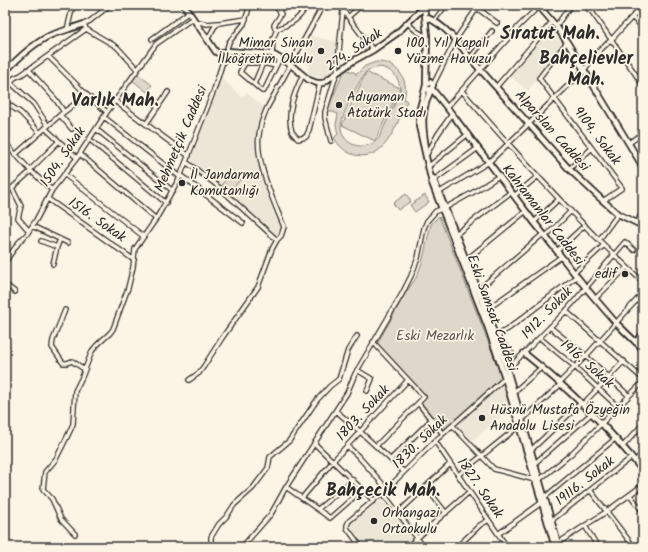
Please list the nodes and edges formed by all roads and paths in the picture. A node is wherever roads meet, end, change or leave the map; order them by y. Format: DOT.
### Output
graph roads {
  1 [pos="73,5"];
  2 [pos="110,5"];
  3 [pos="186,5"];
  4 [pos="250,5"];
  5 [pos="272,5"];
  6 [pos="281,5"];
  7 [pos="306,5"];
  8 [pos="323,5"];
  9 [pos="340,5"];
  10 [pos="362,5"];
  11 [pos="446,5"];
  12 [pos="571,5"];
  13 [pos="583,5"];
  14 [pos="597,5"];
  15 [pos="643,5"];
  16 [pos="424,6"];
  17 [pos="478,6"];
  18 [pos="538,6"];
  19 [pos="278,9"];
  20 [pos="343,10"];
  21 [pos="189,12"];
  22 [pos="592,12"];
  23 [pos="348,17"];
  24 [pos="632,17"];
  25 [pos="192,18"];
  26 [pos="426,18"];
  27 [pos="246,19"];
  28 [pos="434,21"];
  29 [pos="552,22"];
  30 [pos="219,23"];
  31 [pos="408,23"];
  32 [pos="497,23"];
  33 [pos="196,24"];
  34 [pos="85,26"];
  35 [pos="556,26"];
  36 [pos="643,28"];
  37 [pos="277,29"];
  38 [pos="67,30"];
  39 [pos="492,31"];
  40 [pos="427,36"];
  41 [pos="152,38"];
  42 [pos="456,39"];
  43 [pos="207,40"];
  44 [pos="611,40"];
  45 [pos="567,42"];
  46 [pos="373,50"];
  47 [pos="227,51"];
  48 [pos="272,54"];
  49 [pos="48,56"];
  50 [pos="280,58"];
  51 [pos="470,58"];
  52 [pos="263,63"];
  53 [pos="291,65"];
  54 [pos="276,66"];
  55 [pos="137,69"];
  56 [pos="482,69"];
  57 [pos="28,70"];
  58 [pos="584,70"];
  59 [pos="5,72"];
  60 [pos="337,72"];
  61 [pos="303,75"];
  62 [pos="11,83"];
  63 [pos="254,84"];
  64 [pos="320,84"];
  65 [pos="426,85"];
  66 [pos="643,85"];
  67 [pos="497,86"];
  68 [pos="432,88"];
  69 [pos="462,91"];
  70 [pos="5,92"];
  71 [pos="168,92"];
  72 [pos="87,95"];
  73 [pos="554,98"];
  74 [pos="115,101"];
  75 [pos="5,102"];
  76 [pos="152,102"];
  77 [pos="158,107"];
  78 [pos="447,107"];
  79 [pos="64,112"];
  80 [pos="107,112"];
  81 [pos="452,114"];
  82 [pos="60,115"];
  83 [pos="104,117"];
  84 [pos="146,124"];
  85 [pos="530,124"];
  86 [pos="46,127"];
  87 [pos="72,129"];
  88 [pos="96,129"];
  89 [pos="40,133"];
  90 [pos="468,134"];
  91 [pos="643,134"];
  92 [pos="89,139"];
  93 [pos="59,141"];
  94 [pos="331,141"];
  95 [pos="629,143"];
  96 [pos="5,144"];
  97 [pos="508,144"];
  98 [pos="478,148"];
  99 [pos="592,148"];
  100 [pos="80,154"];
  101 [pos="427,154"];
  102 [pos="15,155"];
  103 [pos="189,156"];
  104 [pos="77,158"];
  105 [pos="186,162"];
  106 [pos="489,162"];
  107 [pos="429,166"];
  108 [pos="643,167"];
  109 [pos="569,168"];
  110 [pos="30,170"];
  111 [pos="64,174"];
  112 [pos="180,176"];
  113 [pos="499,176"];
  114 [pos="538,176"];
  115 [pos="434,180"];
  116 [pos="52,190"];
  117 [pos="173,191"];
  118 [pos="438,193"];
  119 [pos="513,194"];
  120 [pos="48,199"];
  121 [pos="559,199"];
  122 [pos="603,201"];
  123 [pos="166,203"];
  124 [pos="443,209"];
  125 [pos="526,211"];
  126 [pos="571,211"];
  127 [pos="643,212"];
  128 [pos="618,214"];
  129 [pos="156,219"];
  130 [pos="534,222"];
  131 [pos="242,223"];
  132 [pos="636,223"];
  133 [pos="584,225"];
  134 [pos="32,226"];
  135 [pos="643,226"];
  136 [pos="29,231"];
  137 [pos="456,234"];
  138 [pos="143,236"];
  139 [pos="544,236"];
  140 [pos="60,239"];
  141 [pos="277,240"];
  142 [pos="599,240"];
  143 [pos="41,241"];
  144 [pos="68,242"];
  145 [pos="604,245"];
  146 [pos="57,247"];
  147 [pos="634,250"];
  148 [pos="557,251"];
  149 [pos="614,255"];
  150 [pos="561,257"];
  151 [pos="134,260"];
  152 [pos="466,260"];
  153 [pos="5,262"];
  154 [pos="53,264"];
  155 [pos="627,267"];
  156 [pos="575,275"];
  157 [pos="643,281"];
  158 [pos="5,284"];
  159 [pos="586,288"];
  160 [pos="478,290"];
  161 [pos="15,292"];
  162 [pos="643,293"];
  163 [pos="595,299"];
  164 [pos="65,310"];
  165 [pos="486,310"];
  166 [pos="566,311"];
  167 [pos="616,323"];
  168 [pos="550,327"];
  169 [pos="643,333"];
  170 [pos="357,336"];
  171 [pos="540,338"];
  172 [pos="497,340"];
  173 [pos="600,340"];
  174 [pos="373,342"];
  175 [pos="635,342"];
  176 [pos="643,349"];
  177 [pos="524,353"];
  178 [pos="586,356"];
  179 [pos="624,361"];
  180 [pos="542,367"];
  181 [pos="575,367"];
  182 [pos="84,369"];
  183 [pos="507,369"];
  184 [pos="357,370"];
  185 [pos="505,378"];
  186 [pos="608,378"];
  187 [pos="643,379"];
  188 [pos="189,380"];
  189 [pos="408,380"];
  190 [pos="643,382"];
  191 [pos="560,383"];
  192 [pos="598,388"];
  193 [pos="367,391"];
  194 [pos="514,392"];
  195 [pos="629,396"];
  196 [pos="418,403"];
  197 [pos="582,403"];
  198 [pos="619,408"];
  199 [pos="336,411"];
  200 [pos="592,413"];
  201 [pos="432,419"];
  202 [pos="522,420"];
  203 [pos="603,423"];
  204 [pos="643,424"];
  205 [pos="453,426"];
  206 [pos="519,426"];
  207 [pos="360,432"];
  208 [pos="443,434"];
  209 [pos="616,438"];
  210 [pos="435,442"];
  211 [pos="314,443"];
  212 [pos="347,446"];
  213 [pos="376,446"];
  214 [pos="623,446"];
  215 [pos="531,450"];
  216 [pos="643,453"];
  217 [pos="482,456"];
  218 [pos="634,459"];
  219 [pos="391,460"];
  220 [pos="333,461"];
  221 [pos="535,463"];
  222 [pos="450,464"];
  223 [pos="643,470"];
  224 [pos="404,472"];
  225 [pos="458,475"];
  226 [pos="353,480"];
  227 [pos="537,480"];
  228 [pos="643,485"];
  229 [pos="286,487"];
  230 [pos="426,487"];
  231 [pos="362,489"];
  232 [pos="387,489"];
  233 [pos="590,490"];
  234 [pos="469,492"];
  235 [pos="383,493"];
  236 [pos="630,495"];
  237 [pos="545,497"];
  238 [pos="302,498"];
  239 [pos="374,501"];
  240 [pos="541,503"];
  241 [pos="318,509"];
  242 [pos="606,512"];
  243 [pos="643,512"];
  244 [pos="398,513"];
  245 [pos="446,513"];
  246 [pos="489,520"];
  247 [pos="551,521"];
  248 [pos="585,526"];
  249 [pos="75,534"];
  250 [pos="498,534"];
  251 [pos="417,538"];
  252 [pos="556,546"];
  253 [pos="209,547"];
  254 [pos="242,547"];
  255 [pos="361,547"];
  256 [pos="407,547"];
  257 [pos="424,547"];
  258 [pos="457,547"];
  259 [pos="507,547"];
  260 [pos="598,547"];
  261 [pos="634,547"];
  1 -- 38 [label="street"];
  2 -- 34 [label="street"];
  3 -- 21 [label="street"];
  4 -- 27 [label="street, Mehmetçik Caddesi"];
  5 -- 19 [label="street"];
  6 -- 19 [label="street"];
  7 -- 37 [label="street"];
  8 -- 53 [label="street"];
  9 -- 20 [label="street"];
  10 -- 23 [label="street"];
  11 -- 28 [label="street"];
  12 -- 35 [label="street"];
  13 -- 22 [label="street"];
  14 -- 22 [label="street"];
  15 -- 24 [label="street"];
  16 -- 26 [label="street, Eski Samsat Caddesi"];
  16 -- 31 [label="street, 274. Sokak"];
  17 -- 32 [label="street"];
  17 -- 42 [label="street"];
  18 -- 29 [label="street"];
  18 -- 56 [label="street"];
  19 -- 37 [label="street"];
  20 -- 23 [label="street"];
  20 -- 60 [label="street"];
  21 -- 25 [label="street"];
  21 -- 41 [label="street"];
  22 -- 44 [label="street"];
  23 -- 46 [label="street"];
  24 -- 36 [label="street"];
  24 -- 44 [label="street"];
  25 -- 33 [label="street"];
  25 -- 55 [label="street, 1504. Sokak"];
  26 -- 28 [label="street, Alparslan Caddesi"];
  26 -- 40 [label="street, Eski Samsat Caddesi"];
  27 -- 30 [label="street"];
  27 -- 47 [label="street, Mehmetçik Caddesi"];
  28 -- 42 [label="street, Alparslan Caddesi"];
  29 -- 35 [label="street"];
  29 -- 67 [label="street"];
  30 -- 33 [label="street"];
  30 -- 43 [label="street"];
  31 -- 40 [label="street"];
  31 -- 46 [label="street, 274. Sokak"];
  33 -- 43 [label="street"];
  34 -- 38 [label="street"];
  34 -- 49 [label="street"];
  34 -- 55 [label="street"];
  35 -- 45 [label="street"];
  37 -- 48 [label="street"];
  38 -- 59 [label="street"];
  39 -- 51 [label="street"];
  40 -- 65 [label="street, Eski Samsat Caddesi"];
  42 -- 51 [label="street, Alparslan Caddesi"];
  42 -- 68 [label="street"];
  43 -- 47 [label="street"];
  44 -- 58 [label="street"];
  44 -- 66 [label="street"];
  45 -- 58 [label="street"];
  45 -- 73 [label="street, 9104. Sokak"];
  46 -- 60 [label="street, 274. Sokak"];
  47 -- 48 [label="street"];
  47 -- 103 [label="street, Mehmetçik Caddesi"];
  48 -- 50 [label="street, 274. Sokak"];
  49 -- 57 [label="street"];
  49 -- 72 [label="street"];
  50 -- 53 [label="street, 274. Sokak"];
  50 -- 54 [label="street"];
  51 -- 56 [label="street, Alparslan Caddesi"];
  52 -- 54 [label="street"];
  52 -- 63 [label="street"];
  52 -- 63 [label="street"];
  53 -- 61 [label="street, 274. Sokak"];
  53 -- 141 [label="street"];
  54 -- 63 [label="street"];
  55 -- 74 [label="street, 1504. Sokak"];
  56 -- 67 [label="street, Alparslan Caddesi"];
  56 -- 69 [label="street"];
  57 -- 62 [label="street"];
  57 -- 79 [label="street"];
  58 -- 73 [label="street"];
  58 -- 95 [label="street"];
  60 -- 64 [label="street, 274. Sokak"];
  60 -- 94 [label="street"];
  61 -- 64 [label="street, 274. Sokak"];
  61 -- 64 [label="street"];
  62 -- 70 [label="street"];
  62 -- 86 [label="street"];
  65 -- 68 [label="street, Kahramanlar Caddesi"];
  65 -- 124 [label="street, Eski Samsat Caddesi"];
  67 -- 85 [label="street, Alparslan Caddesi"];
  68 -- 78 [label="street, Kahramanlar Caddesi"];
  68 -- 101 [label="street, Eski Samsat Caddesi"];
  69 -- 78 [label="street"];
  69 -- 97 [label="street"];
  71 -- 77 [label="street"];
  72 -- 79 [label="street"];
  72 -- 80 [label="street"];
  73 -- 85 [label="street"];
  73 -- 99 [label="street, 9104. Sokak"];
  74 -- 80 [label="street, 1504. Sokak"];
  74 -- 84 [label="street"];
  75 -- 89 [label="street"];
  76 -- 77 [label="street"];
  77 -- 84 [label="street"];
  78 -- 81 [label="street, Kahramanlar Caddesi"];
  79 -- 82 [label="street"];
  80 -- 83 [label="street, 1504. Sokak"];
  81 -- 90 [label="street, Kahramanlar Caddesi"];
  81 -- 101 [label="street"];
  82 -- 86 [label="street"];
  82 -- 87 [label="street"];
  83 -- 88 [label="street, 1504. Sokak"];
  83 -- 112 [label="street"];
  84 -- 103 [label="street"];
  85 -- 97 [label="street"];
  85 -- 109 [label="street, Alparslan Caddesi"];
  86 -- 89 [label="street"];
  86 -- 93 [label="street"];
  88 -- 92 [label="street, 1504. Sokak"];
  88 -- 117 [label="street"];
  89 -- 102 [label="street"];
  90 -- 98 [label="street, Kahramanlar Caddesi"];
  90 -- 107 [label="street"];
  91 -- 95 [label="street"];
  92 -- 100 [label="street, 1504. Sokak"];
  92 -- 123 [label="street"];
  93 -- 104 [label="street"];
  93 -- 110 [label="street"];
  95 -- 108 [label="street"];
  96 -- 102 [label="street"];
  97 -- 106 [label="street"];
  97 -- 114 [label="street"];
  98 -- 106 [label="street, Kahramanlar Caddesi"];
  98 -- 115 [label="street"];
  99 -- 109 [label="street"];
  99 -- 122 [label="street, 9104. Sokak"];
  100 -- 104 [label="street, 1504. Sokak"];
  100 -- 129 [label="street"];
  101 -- 107 [label="street, Eski Samsat Caddesi"];
  102 -- 110 [label="street"];
  103 -- 105 [label="street, Mehmetçik Caddesi"];
  104 -- 111 [label="street, 1504. Sokak"];
  105 -- 112 [label="street, Mehmetçik Caddesi"];
  105 -- 141 [label="street"];
  106 -- 113 [label="street, Kahramanlar Caddesi"];
  106 -- 118 [label="street"];
  107 -- 115 [label="street, Eski Samsat Caddesi"];
  109 -- 122 [label="street, Alparslan Caddesi"];
  110 -- 116 [label="street"];
  110 -- 136 [label="street"];
  111 -- 116 [label="street, 1504. Sokak"];
  111 -- 138 [label="street"];
  112 -- 117 [label="street, Mehmetçik Caddesi"];
  112 -- 131 [label="street"];
  113 -- 119 [label="street, Kahramanlar Caddesi"];
  113 -- 124 [label="street"];
  114 -- 119 [label="street"];
  114 -- 121 [label="street"];
  115 -- 118 [label="street, Eski Samsat Caddesi"];
  116 -- 120 [label="street, 1504. Sokak"];
  117 -- 123 [label="street, Mehmetçik Caddesi"];
  118 -- 124 [label="street, Eski Samsat Caddesi"];
  119 -- 125 [label="street, Kahramanlar Caddesi"];
  119 -- 137 [label="street"];
  120 -- 134 [label="street, 1504. Sokak"];
  120 -- 151 [label="street, 1516. Sokak"];
  121 -- 126 [label="street"];
  121 -- 130 [label="street"];
  122 -- 128 [label="street, Alparslan Caddesi"];
  123 -- 129 [label="street, Mehmetçik Caddesi"];
  124 -- 137 [label="street, Eski Samsat Caddesi"];
  124 -- 174 [label="street"];
  124 -- 185 [label="street, Eski Samsat Caddesi"];
  125 -- 130 [label="street, Kahramanlar Caddesi"];
  125 -- 152 [label="street"];
  126 -- 133 [label="street"];
  126 -- 139 [label="street"];
  127 -- 132 [label="street"];
  128 -- 132 [label="street, Alparslan Caddesi"];
  128 -- 142 [label="street"];
  129 -- 138 [label="street, Mehmetçik Caddesi"];
  130 -- 139 [label="street, Kahramanlar Caddesi"];
  132 -- 135 [label="street, Alparslan Caddesi"];
  133 -- 142 [label="street"];
  133 -- 148 [label="street"];
  134 -- 136 [label="street, 1504. Sokak"];
  134 -- 140 [label="street"];
  136 -- 153 [label="street, 1504. Sokak"];
  137 -- 152 [label="street, Eski Samsat Caddesi"];
  138 -- 151 [label="street, Mehmetçik Caddesi"];
  139 -- 148 [label="street, Kahramanlar Caddesi"];
  139 -- 160 [label="street"];
  140 -- 144 [label="street"];
  140 -- 146 [label="street"];
  141 -- 188 [label="street"];
  142 -- 145 [label="street"];
  143 -- 146 [label="street"];
  145 -- 149 [label="street"];
  145 -- 156 [label="street"];
  146 -- 154 [label="street"];
  147 -- 149 [label="street, 1912. Sokak"];
  148 -- 150 [label="street, Kahramanlar Caddesi"];
  149 -- 155 [label="street"];
  149 -- 159 [label="street, 1912. Sokak"];
  150 -- 156 [label="street, Kahramanlar Caddesi"];
  150 -- 165 [label="street"];
  151 -- 182 [label="street, Mehmetçik Caddesi"];
  152 -- 160 [label="street, Eski Samsat Caddesi"];
  155 -- 157 [label="street"];
  155 -- 163 [label="street"];
  156 -- 159 [label="street, Kahramanlar Caddesi"];
  156 -- 172 [label="street"];
  158 -- 161 [label="street"];
  159 -- 163 [label="street, Kahramanlar Caddesi"];
  159 -- 166 [label="street, 1912. Sokak"];
  160 -- 165 [label="street, Eski Samsat Caddesi"];
  162 -- 167 [label="street"];
  163 -- 167 [label="street, Kahramanlar Caddesi"];
  164 -- 182 [label="street"];
  165 -- 172 [label="street, Eski Samsat Caddesi"];
  166 -- 168 [label="street, 1912. Sokak"];
  166 -- 173 [label="street"];
  167 -- 173 [label="street"];
  167 -- 175 [label="street, Kahramanlar Caddesi"];
  168 -- 171 [label="street, 1912. Sokak"];
  168 -- 178 [label="street"];
  169 -- 175 [label="street"];
  170 -- 253 [label="street"];
  171 -- 177 [label="street, 1912. Sokak"];
  171 -- 181 [label="street, 1916. Sokak"];
  172 -- 183 [label="street, Eski Samsat Caddesi"];
  173 -- 178 [label="street"];
  173 -- 179 [label="street"];
  174 -- 184 [label="street"];
  174 -- 189 [label="street"];
  175 -- 176 [label="street, Kahramanlar Caddesi"];
  177 -- 180 [label="street"];
  177 -- 183 [label="street, 1912. Sokak"];
  178 -- 181 [label="street"];
  178 -- 186 [label="street"];
  179 -- 186 [label="street"];
  179 -- 187 [label="street"];
  180 -- 191 [label="street"];
  180 -- 194 [label="street"];
  181 -- 191 [label="street"];
  181 -- 192 [label="street, 1916. Sokak"];
  182 -- 249 [label="street, Mehmetçik Caddesi"];
  183 -- 185 [label="street"];
  183 -- 194 [label="street, Eski Samsat Caddesi"];
  184 -- 193 [label="street"];
  184 -- 199 [label="street"];
  185 -- 205 [label="street, 1830. Sokak"];
  185 -- 206 [label="street, Eski Samsat Caddesi"];
  186 -- 192 [label="street"];
  186 -- 195 [label="street"];
  189 -- 196 [label="street"];
  189 -- 207 [label="street, 1803. Sokak"];
  190 -- 195 [label="street"];
  191 -- 197 [label="street"];
  191 -- 202 [label="street"];
  192 -- 197 [label="street"];
  192 -- 198 [label="street, 1916. Sokak"];
  194 -- 202 [label="street, Eski Samsat Caddesi"];
  195 -- 198 [label="street"];
  196 -- 201 [label="street"];
  196 -- 213 [label="street"];
  197 -- 200 [label="street"];
  197 -- 215 [label="street"];
  198 -- 203 [label="street"];
  199 -- 207 [label="street"];
  199 -- 211 [label="street"];
  200 -- 203 [label="street"];
  200 -- 221 [label="street"];
  201 -- 208 [label="street"];
  201 -- 219 [label="street"];
  202 -- 215 [label="street, Eski Samsat Caddesi"];
  203 -- 209 [label="street"];
  203 -- 227 [label="street"];
  204 -- 214 [label="street"];
  205 -- 208 [label="street, 1830. Sokak"];
  205 -- 217 [label="street"];
  206 -- 217 [label="street"];
  206 -- 227 [label="street, Eski Samsat Caddesi"];
  207 -- 212 [label="street, 1803. Sokak"];
  207 -- 213 [label="street"];
  208 -- 210 [label="street, 1830. Sokak"];
  209 -- 214 [label="street"];
  209 -- 237 [label="street"];
  210 -- 222 [label="street, 1827. Sokak"];
  210 -- 224 [label="street, 1830. Sokak"];
  211 -- 220 [label="street"];
  211 -- 229 [label="street"];
  212 -- 220 [label="street, 1803. Sokak"];
  212 -- 232 [label="street"];
  213 -- 219 [label="street"];
  214 -- 218 [label="street"];
  215 -- 221 [label="street, Eski Samsat Caddesi"];
  216 -- 218 [label="street, 19116. Sokak"];
  217 -- 225 [label="street"];
  217 -- 227 [label="street"];
  218 -- 223 [label="street"];
  218 -- 233 [label="street, 19116. Sokak"];
  219 -- 224 [label="street"];
  220 -- 226 [label="street"];
  220 -- 238 [label="street, 1803. Sokak"];
  221 -- 227 [label="street, Eski Samsat Caddesi"];
  222 -- 225 [label="street, 1827. Sokak"];
  222 -- 230 [label="street"];
  224 -- 232 [label="street, 1830. Sokak"];
  225 -- 234 [label="street, 1827. Sokak"];
  226 -- 231 [label="street"];
  226 -- 241 [label="street"];
  227 -- 237 [label="street, Eski Samsat Caddesi"];
  227 -- 240 [label="street, Eski Samsat Caddesi"];
  228 -- 236 [label="street"];
  229 -- 238 [label="street"];
  229 -- 254 [label="street"];
  230 -- 244 [label="street"];
  230 -- 245 [label="street"];
  231 -- 239 [label="street"];
  231 -- 241 [label="street"];
  232 -- 235 [label="street, 1830. Sokak"];
  233 -- 242 [label="street"];
  233 -- 247 [label="street, 19116. Sokak"];
  234 -- 245 [label="street"];
  234 -- 246 [label="street, 1827. Sokak"];
  235 -- 239 [label="street, 1830. Sokak"];
  235 -- 244 [label="street"];
  236 -- 242 [label="street"];
  236 -- 243 [label="street"];
  237 -- 247 [label="street, Eski Samsat Caddesi"];
  238 -- 241 [label="street"];
  239 -- 255 [label="street, 1830. Sokak"];
  240 -- 250 [label="street"];
  240 -- 252 [label="street, Eski Samsat Caddesi"];
  242 -- 248 [label="street"];
  242 -- 261 [label="street"];
  244 -- 251 [label="street"];
  245 -- 251 [label="street"];
  246 -- 250 [label="street, 1827. Sokak"];
  246 -- 258 [label="street"];
  247 -- 252 [label="street, Eski Samsat Caddesi"];
  248 -- 252 [label="street"];
  248 -- 260 [label="street"];
  250 -- 259 [label="street, 1827. Sokak"];
  251 -- 256 [label="street"];
  251 -- 257 [label="street"];
}
